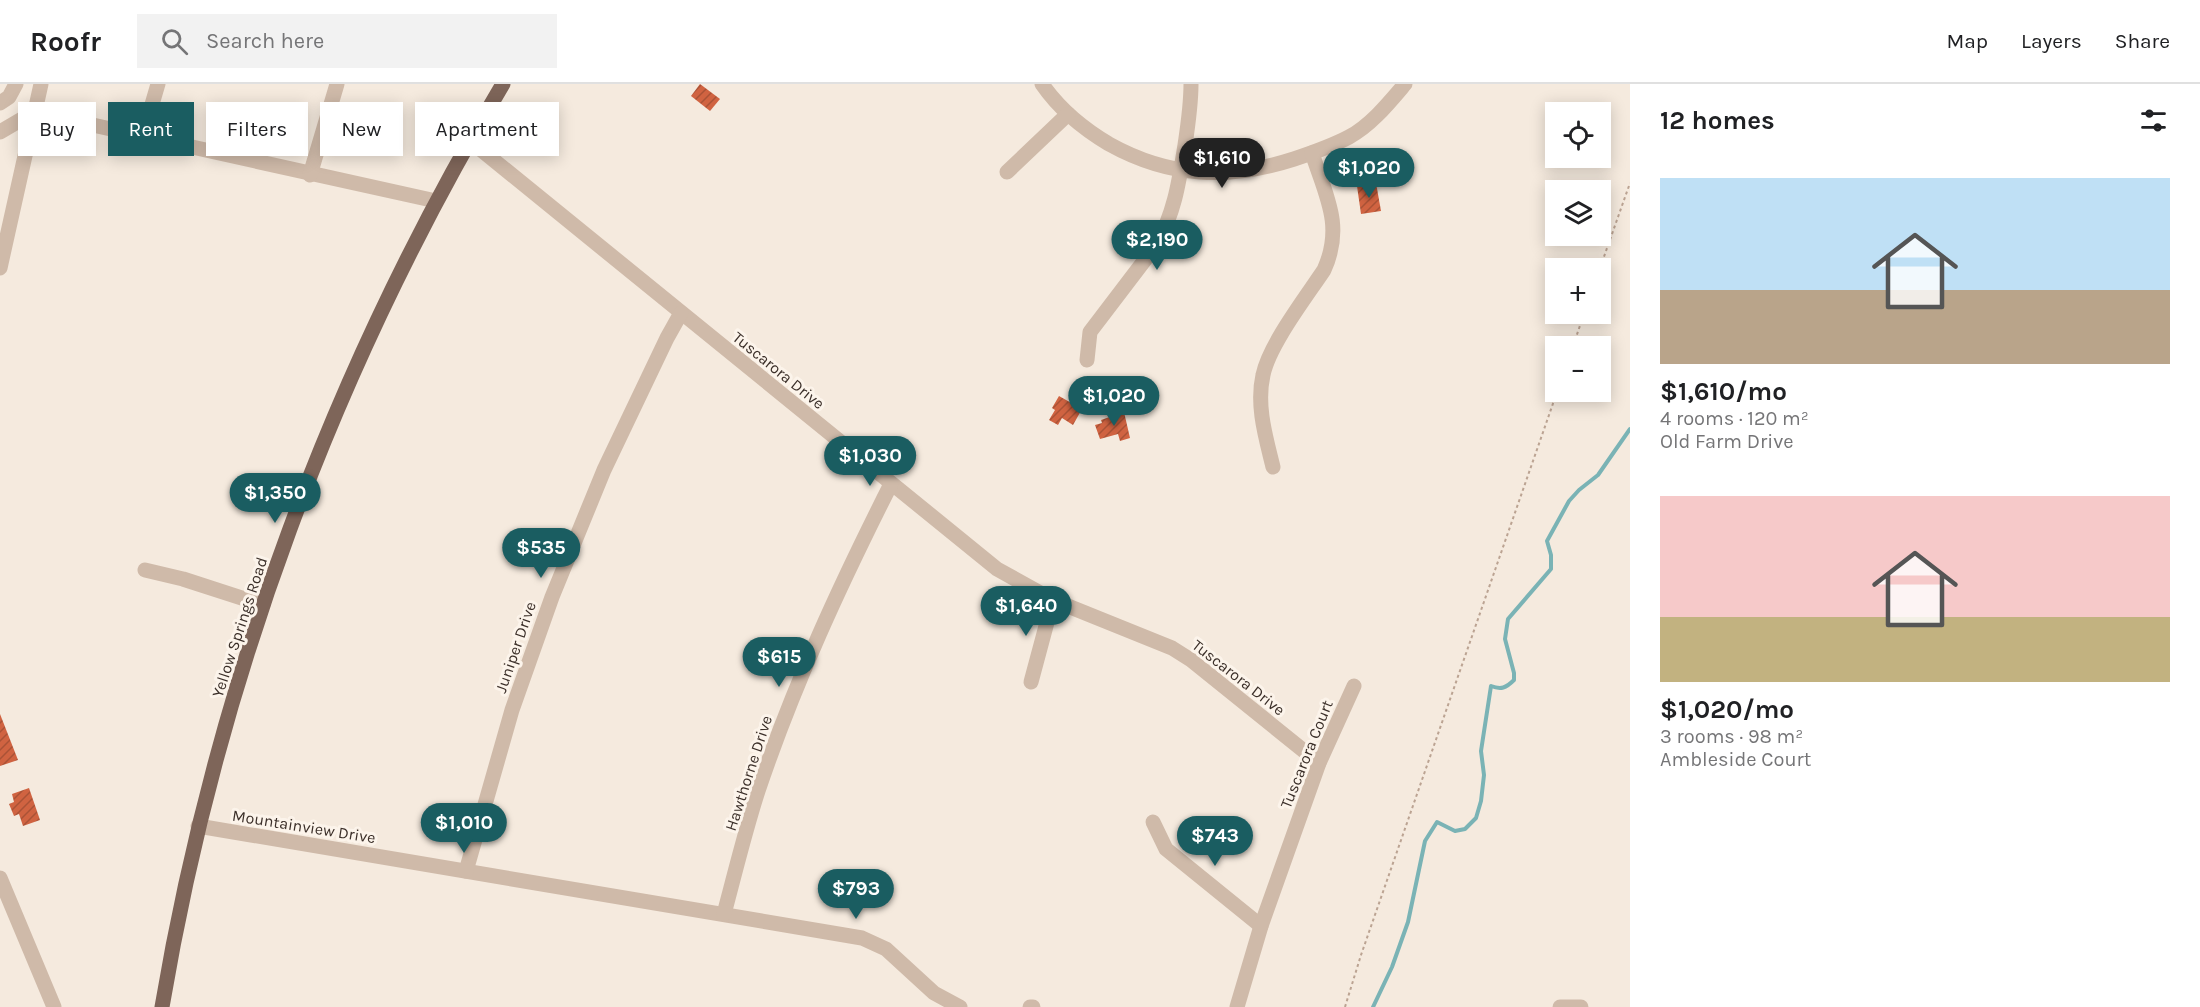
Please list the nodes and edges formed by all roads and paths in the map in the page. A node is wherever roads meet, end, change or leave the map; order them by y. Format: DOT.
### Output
graph roads {
  1 [pos="16,84"];
  2 [pos="41,84"];
  3 [pos="158,84"];
  4 [pos="337,84"];
  5 [pos="503,84"];
  6 [pos="1042,84"];
  7 [pos="1191,84"];
  8 [pos="1405,84"];
  9 [pos="36,102"];
  10 [pos="153,102"];
  11 [pos="492,102"];
  12 [pos="0,103"];
  13 [pos="1068,114"];
  14 [pos="18,121"];
  15 [pos="0,132"];
  16 [pos="194,147"];
  17 [pos="1312,153"];
  18 [pos="24,156"];
  19 [pos="460,156"];
  20 [pos="489,156"];
  21 [pos="1180,171"];
  22 [pos="1007,172"];
  23 [pos="310,175"];
  24 [pos="1630,183"];
  25 [pos="435,201"];
  26 [pos="1604,258"];
  27 [pos="0,268"];
  28 [pos="681,313"];
  29 [pos="1087,360"];
  30 [pos="1554,402"];
  31 [pos="1273,467"];
  32 [pos="891,484"];
  33 [pos="145,570"];
  34 [pos="1053,600"];
  35 [pos="263,605"];
  36 [pos="1031,682"];
  37 [pos="1354,686"];
  38 [pos="1319,763"];
  39 [pos="1153,822"];
  40 [pos="198,826"];
  41 [pos="466,871"];
  42 [pos="0,878"];
  43 [pos="724,914"];
  44 [pos="1261,926"];
  45 [pos="54,1007"];
  46 [pos="162,1007"];
  47 [pos="960,1007"];
  48 [pos="1237,1007"];
  49 [pos="1345,1007"];
  50 [pos="1560,1007"];
  51 [pos="1581,1007"];
  1 -- 12 [label="street"];
  2 -- 9 [label="street"];
  3 -- 10 [label="street"];
  4 -- 23 [label="street"];
  5 -- 11 [label="main road, Yellow Springs Road"];
  6 -- 13 [label="street"];
  7 -- 21 [label="street"];
  8 -- 17 [label="street"];
  13 -- 21 [label="street"];
  13 -- 22 [label="street"];
  14 -- 15 [label="street"];
  16 -- 23 [label="street"];
  17 -- 21 [label="street"];
  17 -- 31 [label="street"];
  18 -- 27 [label="street"];
  19 -- 25 [label="main road, Yellow Springs Road"];
  20 -- 28 [label="street, Tuscarora Drive"];
  21 -- 29 [label="street"];
  23 -- 25 [label="street"];
  24 -- 26 [label="path"];
  25 -- 35 [label="main road, Yellow Springs Road"];
  28 -- 32 [label="street, Tuscarora Drive"];
  28 -- 41 [label="street, Juniper Drive"];
  30 -- 49 [label="path"];
  32 -- 34 [label="street, Tuscarora Drive"];
  32 -- 43 [label="street, Hawthorne Drive"];
  33 -- 35 [label="street"];
  34 -- 36 [label="street"];
  34 -- 38 [label="street, Tuscarora Drive"];
  35 -- 40 [label="main road, Yellow Springs Road"];
  37 -- 38 [label="street, Tuscarora Court"];
  38 -- 44 [label="street, Tuscarora Court"];
  39 -- 44 [label="street"];
  40 -- 41 [label="street, Mountainview Drive"];
  40 -- 46 [label="main road, Yellow Springs Road"];
  41 -- 43 [label="street, Mountainview Drive"];
  42 -- 45 [label="street"];
  43 -- 47 [label="street, Mountainview Drive"];
  44 -- 48 [label="street, Tuscarora Court"];
  50 -- 51 [label="street"];
}
